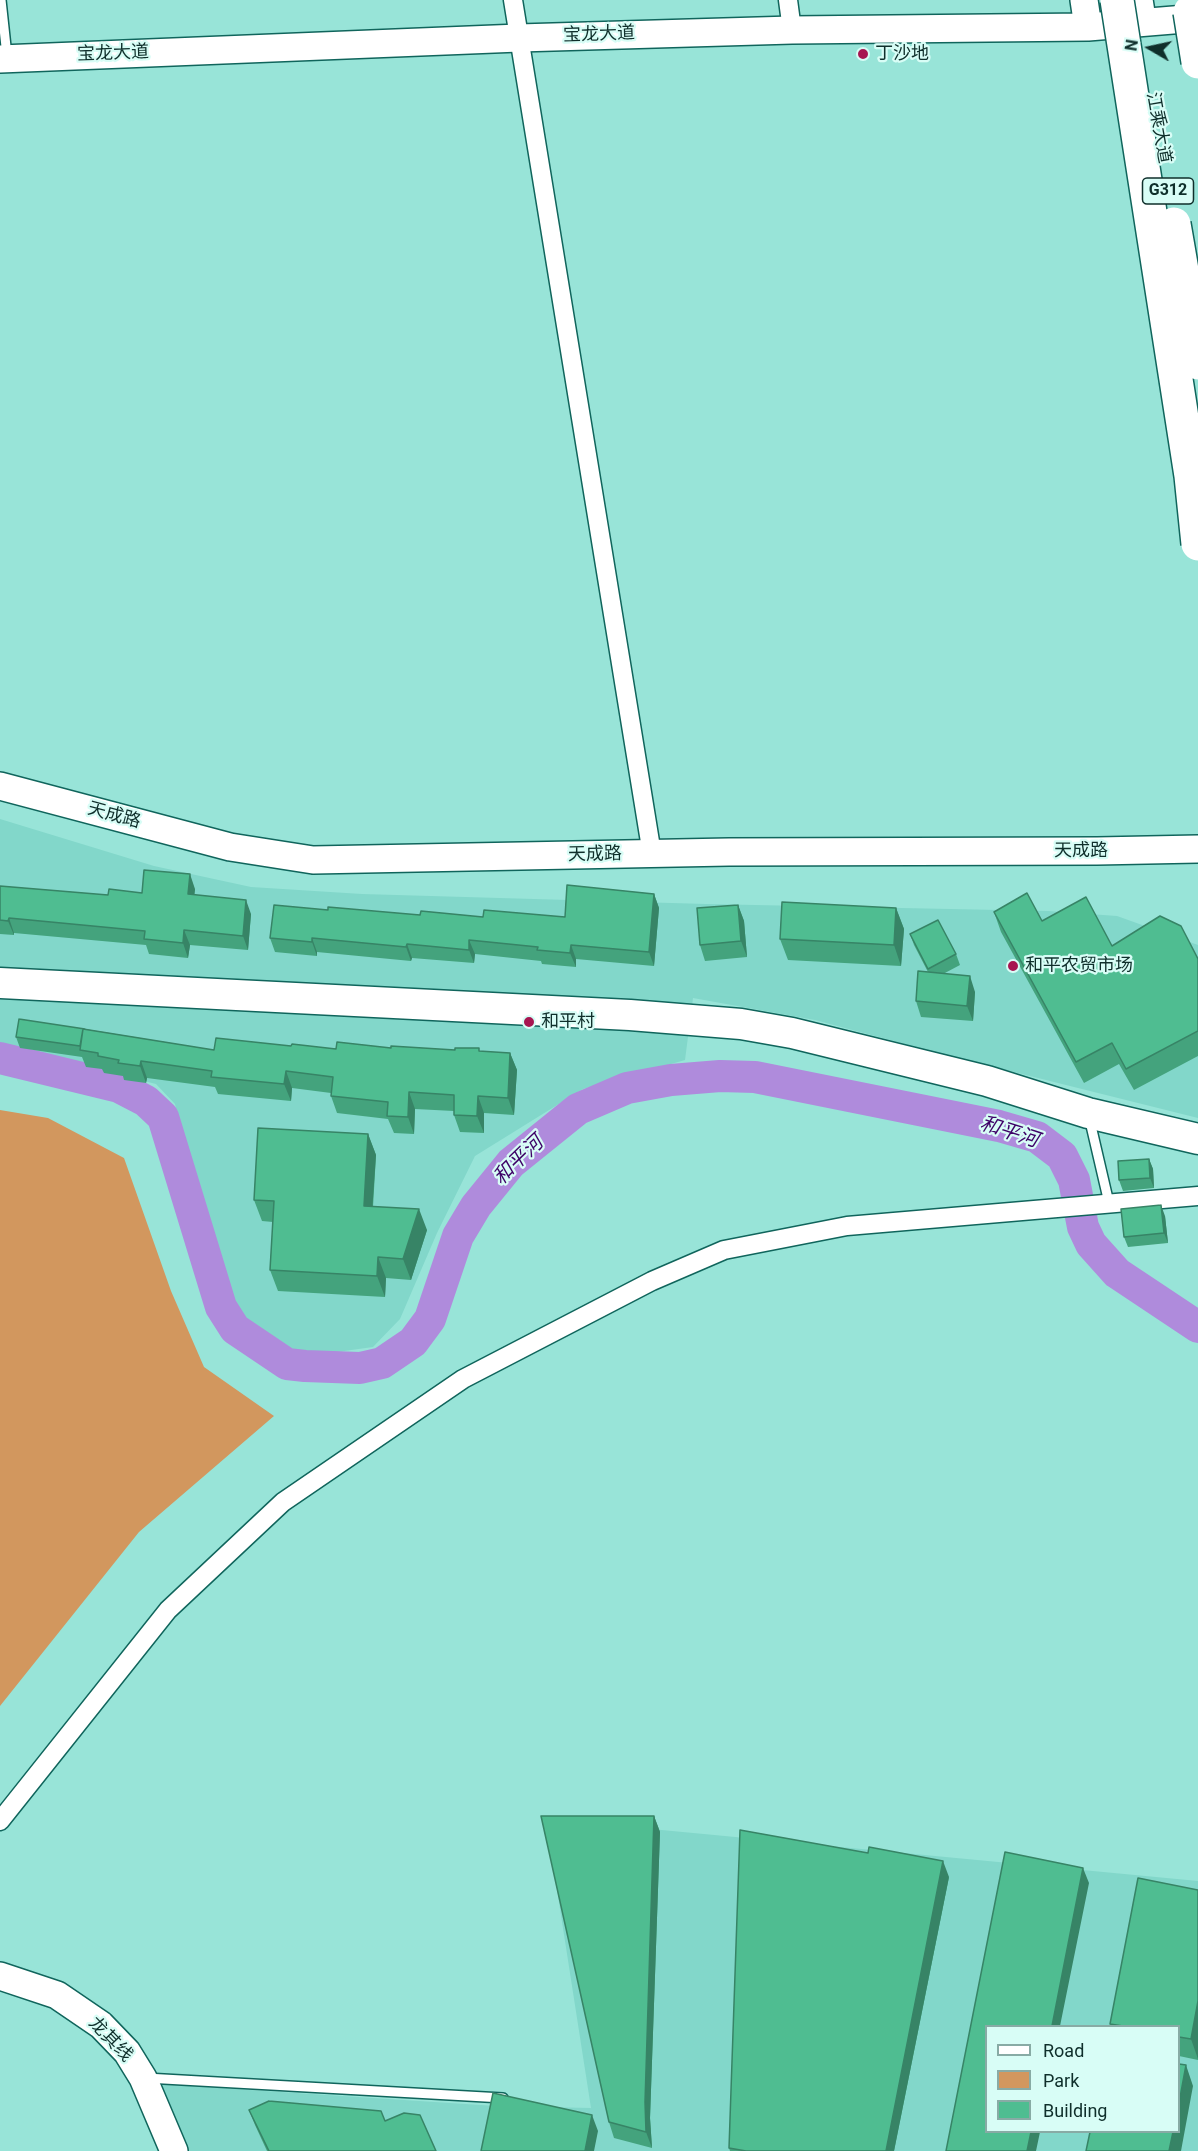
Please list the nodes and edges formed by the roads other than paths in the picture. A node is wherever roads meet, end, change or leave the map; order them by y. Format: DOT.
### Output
graph roads {
  1 [pos="1,0"];
  2 [pos="513,0"];
  3 [pos="788,0"];
  4 [pos="1084,0"];
  5 [pos="1188,0"];
  6 [pos="1126,6"];
  7 [pos="1198,18"];
  8 [pos="1088,27"];
  9 [pos="792,30"];
  10 [pos="519,38"];
  11 [pos="4,59"];
  12 [pos="1198,62"];
  13 [pos="1198,363"];
  14 [pos="1198,488"];
  15 [pos="1198,544"];
  16 [pos="0,786"];
  17 [pos="1198,849"];
  18 [pos="652,854"];
  19 [pos="0,984"];
  20 [pos="1088,1113"];
  21 [pos="1198,1139"];
  22 [pos="1198,1196"];
  23 [pos="1101,1203"];
  24 [pos="0,1821"];
  25 [pos="0,1976"];
  26 [pos="143,2078"];
  27 [pos="503,2098"];
  28 [pos="174,2151"];
  1 -- 11 [label="lane"];
  2 -- 10 [label="street"];
  3 -- 9 [label="street"];
  4 -- 8 [label="street"];
  5 -- 12 [label="highway, bridge"];
  6 -- 7 [label="street, 宝龙大道"];
  6 -- 8 [label="street, 宝龙大道"];
  6 -- 13 [label="highway, 江乘大道 / G312, bridge"];
  6 -- 14 [label="street"];
  6 -- 15 [label="highway, bridge"];
  8 -- 9 [label="street, 宝龙大道"];
  9 -- 10 [label="street, 宝龙大道"];
  10 -- 11 [label="street, 宝龙大道"];
  10 -- 18 [label="street"];
  16 -- 18 [label="street, 天成路"];
  17 -- 18 [label="street, 天成路"];
  19 -- 20 [label="main road"];
  20 -- 21 [label="main road"];
  20 -- 23 [label="lane"];
  22 -- 23 [label="street"];
  23 -- 24 [label="street"];
  25 -- 26 [label="street, 龙其线"];
  26 -- 27 [label="lane"];
  26 -- 28 [label="street, 龙其线"];
}
